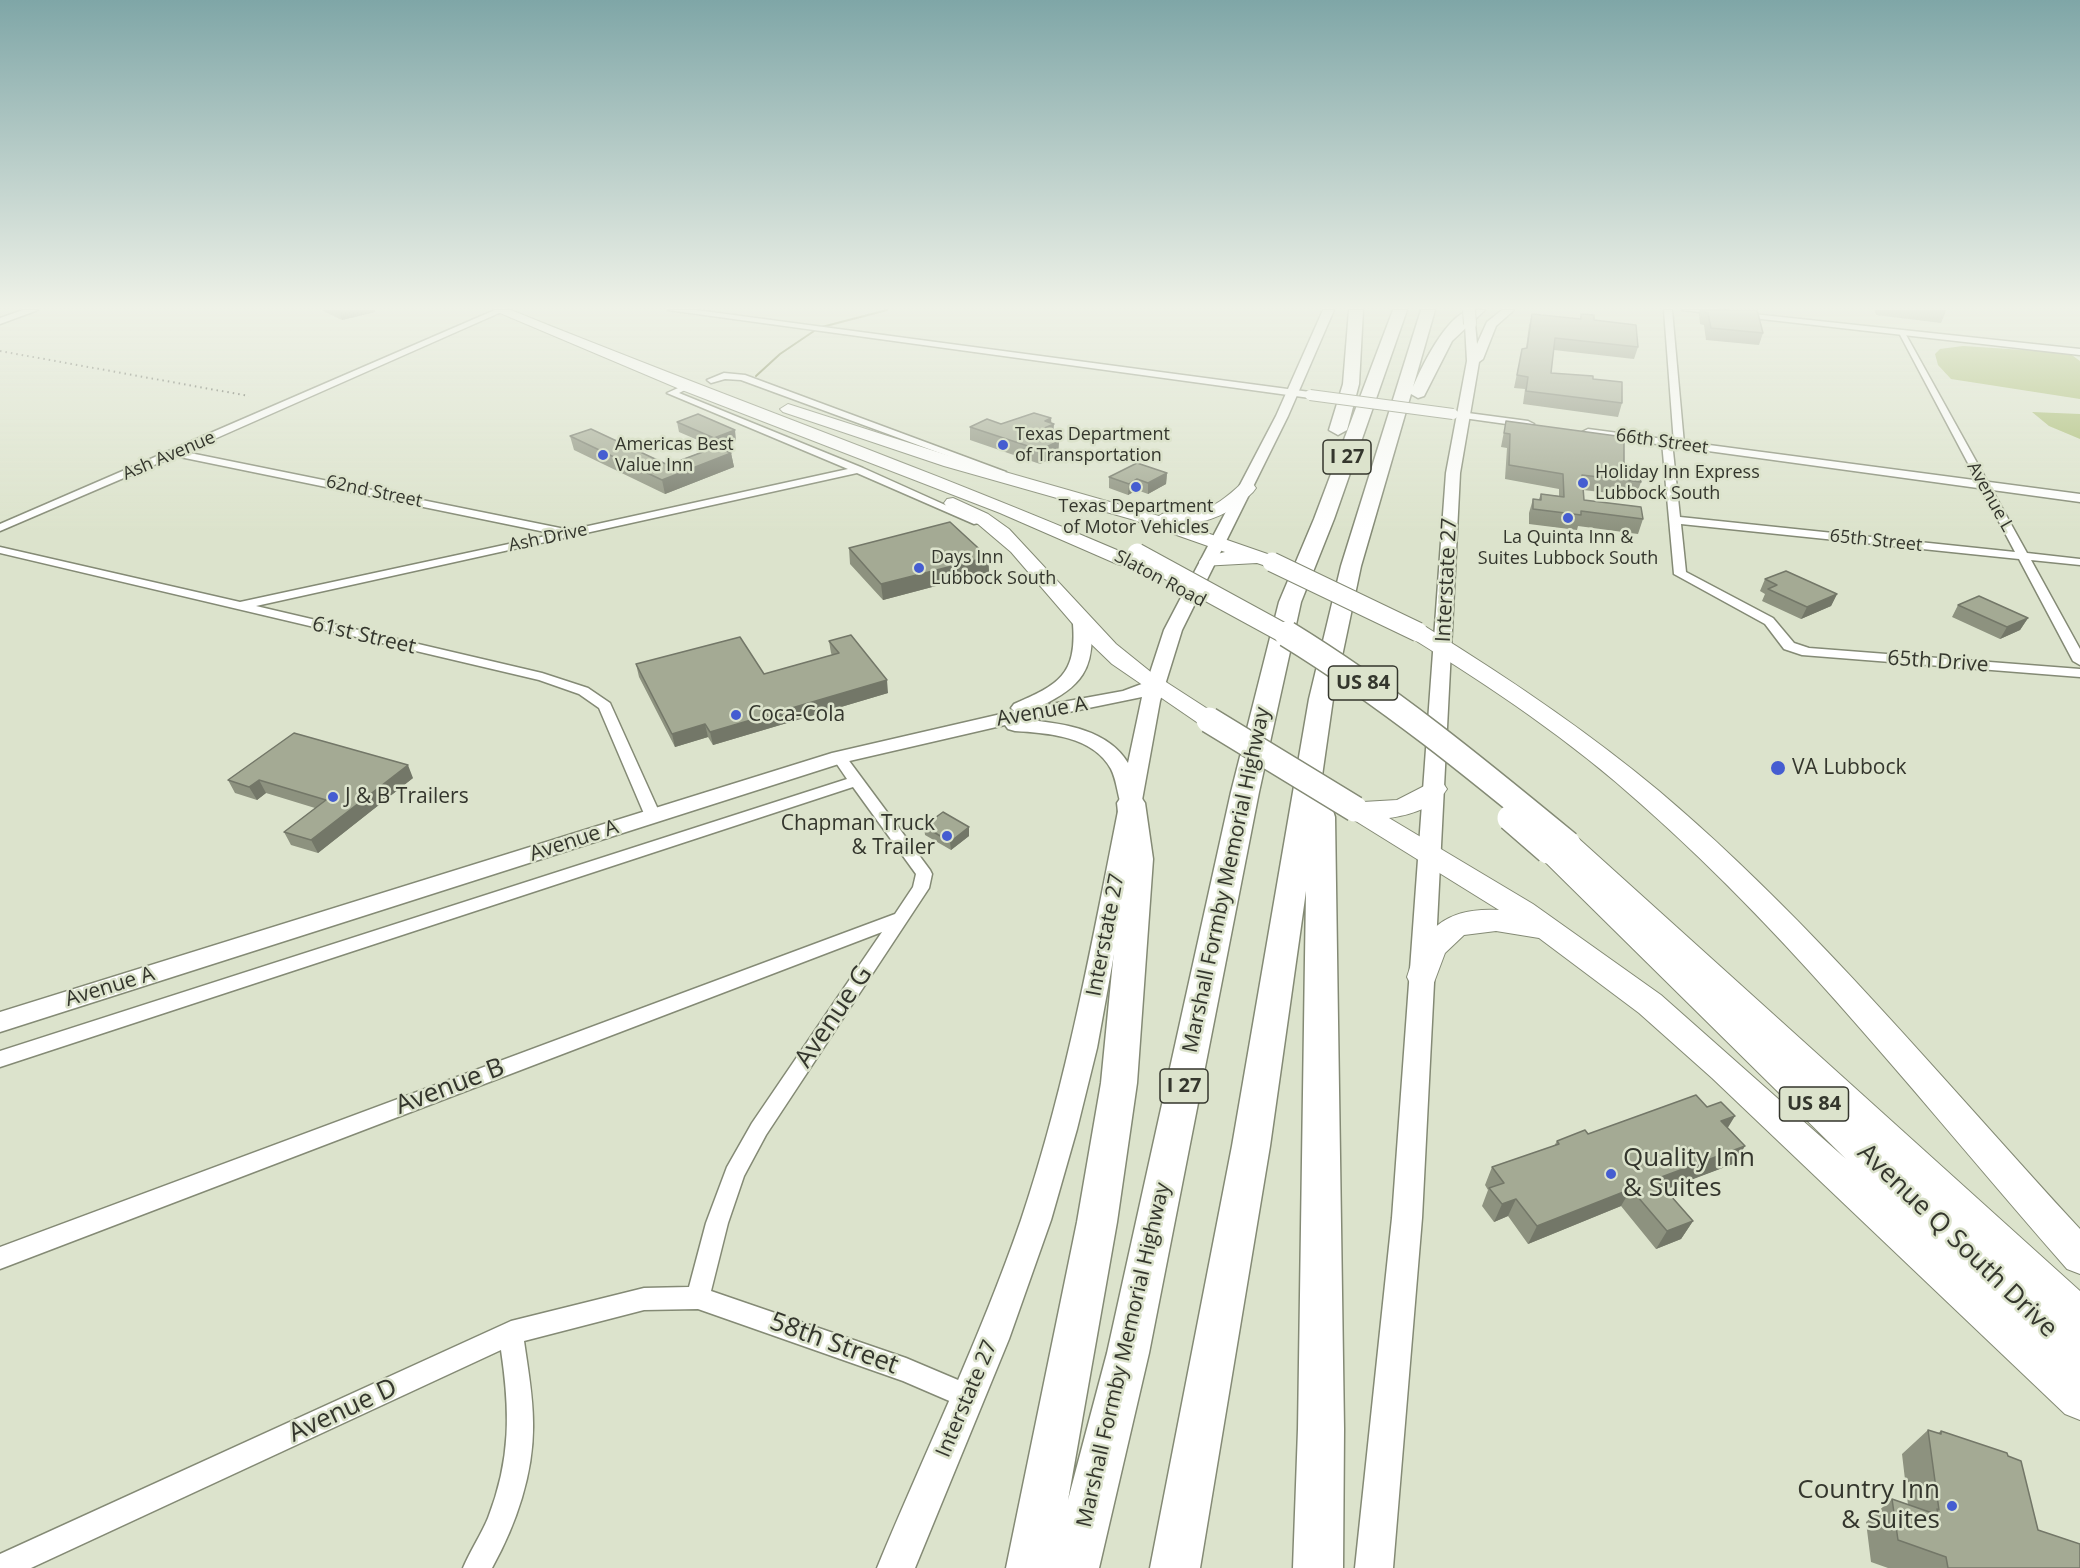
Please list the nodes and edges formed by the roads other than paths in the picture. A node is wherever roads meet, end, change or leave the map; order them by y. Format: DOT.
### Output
graph roads {
  1 [pos="336,383"];
  2 [pos="678,383"];
  3 [pos="695,383"];
  4 [pos="719,383"];
  5 [pos="759,383"];
  6 [pos="1220,383"];
  7 [pos="1303,383"];
  8 [pos="1351,383"];
  9 [pos="1373,383"];
  10 [pos="1406,383"];
  11 [pos="1422,383"];
  12 [pos="1467,383"];
  13 [pos="1674,383"];
  14 [pos="1928,383"];
  15 [pos="687,387"];
  16 [pos="1301,394"];
  17 [pos="770,403"];
  18 [pos="1397,415"];
  19 [pos="1458,415"];
  20 [pos="1537,425"];
  21 [pos="1579,431"];
  22 [pos="821,438"];
  23 [pos="1666,442"];
  24 [pos="1679,444"];
  25 [pos="177,453"];
  26 [pos="859,470"];
  27 [pos="1982,485"];
  28 [pos="1246,488"];
  29 [pos="1072,496"];
  30 [pos="2080,498"];
  31 [pos="1137,515"];
  32 [pos="1673,520"];
  33 [pos="0,528"];
  34 [pos="571,534"];
  35 [pos="1000,534"];
  36 [pos="1220,542"];
  37 [pos="0,550"];
  38 [pos="1131,556"];
  39 [pos="2022,556"];
  40 [pos="1209,562"];
  41 [pos="1272,562"];
  42 [pos="2080,562"];
  43 [pos="1290,602"];
  44 [pos="237,606"];
  45 [pos="1082,624"];
  46 [pos="1443,647"];
  47 [pos="2080,661"];
  48 [pos="2080,673"];
  49 [pos="1154,686"];
  50 [pos="987,722"];
  51 [pos="839,757"];
  52 [pos="1309,771"];
  53 [pos="856,782"];
  54 [pos="1434,789"];
  55 [pos="1131,803"];
  56 [pos="1355,809"];
  57 [pos="653,816"];
  58 [pos="1558,847"];
  59 [pos="1430,857"];
  60 [pos="901,918"];
  61 [pos="1560,937"];
  62 [pos="1422,977"];
  63 [pos="0,1022"];
  64 [pos="0,1059"];
  65 [pos="2080,1256"];
  66 [pos="0,1258"];
  67 [pos="698,1298"];
  68 [pos="2080,1317"];
  69 [pos="511,1334"];
  70 [pos="2080,1359"];
  71 [pos="968,1397"];
  72 [pos="2080,1399"];
  73 [pos="1382,1565"];
  74 [pos="1,1568"];
  75 [pos="477,1568"];
  76 [pos="896,1568"];
  77 [pos="1031,1568"];
  78 [pos="1074,1568"];
  79 [pos="1175,1568"];
  80 [pos="1318,1568"];
  1 -- 25 [label="street, Ash Avenue"];
  2 -- 15 [label="highway, Slaton Road / US 84"];
  3 -- 15 [label="highway"];
  4 -- 17 [label="highway, Slaton Road / US 84"];
  5 -- 29 [label="street"];
  6 -- 16 [label="street"];
  7 -- 16 [label="main road, Interstate 27"];
  8 -- 43 [label="highway"];
  9 -- 43 [label="highway, Marshall Formby Memorial Highway / I 27"];
  10 -- 18 [label="highway, I 27"];
  11 -- 18 [label="highway"];
  12 -- 19 [label="main road, Interstate 27"];
  13 -- 24 [label="street"];
  14 -- 27 [label="street, Avenue L"];
  15 -- 22 [label="highway, Slaton Road / US 84"];
  15 -- 26 [label="street"];
  16 -- 19 [label="street, bridge"];
  16 -- 28 [label="main road, Interstate 27"];
  17 -- 29 [label="highway"];
  17 -- 38 [label="highway, Slaton Road / US 84"];
  18 -- 52 [label="highway, I 27"];
  19 -- 20 [label="street"];
  19 -- 46 [label="main road, Interstate 27"];
  21 -- 23 [label="street, 66th Street"];
  22 -- 35 [label="highway"];
  22 -- 38 [label="highway, Slaton Road / US 84"];
  23 -- 24 [label="street, 66th Street"];
  23 -- 32 [label="street"];
  24 -- 27 [label="street, 66th Street"];
  25 -- 33 [label="street, Ash Avenue"];
  25 -- 34 [label="street, 62nd Street"];
  26 -- 34 [label="street, Ash Drive"];
  26 -- 35 [label="street"];
  27 -- 30 [label="street, 66th Street"];
  27 -- 39 [label="street, Avenue L"];
  28 -- 31 [label="highway"];
  28 -- 36 [label="main road, Interstate 27"];
  29 -- 31 [label="highway"];
  31 -- 36 [label="highway"];
  32 -- 39 [label="street, 65th Street"];
  32 -- 48 [label="street, 65th Drive"];
  34 -- 44 [label="street, Ash Drive"];
  35 -- 45 [label="highway"];
  36 -- 40 [label="main road, Interstate 27"];
  36 -- 41 [label="highway"];
  37 -- 44 [label="street, 61st Street"];
  38 -- 58 [label="highway, Slaton Road / US 84, bridge"];
  39 -- 42 [label="street, 65th Street"];
  39 -- 47 [label="street, Avenue L"];
  40 -- 41 [label="highway"];
  40 -- 49 [label="main road, Interstate 27"];
  41 -- 46 [label="highway, bridge"];
  43 -- 78 [label="highway, Marshall Formby Memorial Highway / I 27"];
  44 -- 57 [label="street, 61st Street"];
  45 -- 49 [label="highway"];
  45 -- 50 [label="main road"];
  46 -- 54 [label="main road, Interstate 27"];
  46 -- 65 [label="highway"];
  49 -- 50 [label="main road, Avenue A"];
  49 -- 55 [label="main road, Interstate 27"];
  49 -- 56 [label="highway, bridge"];
  50 -- 51 [label="main road, Avenue A"];
  50 -- 55 [label="main road"];
  51 -- 53 [label="street, Avenue G"];
  51 -- 57 [label="main road, Avenue A"];
  52 -- 79 [label="highway, I 27"];
  52 -- 80 [label="highway"];
  53 -- 60 [label="street, Avenue G"];
  53 -- 64 [label="street, Avenue A"];
  54 -- 56 [label="highway"];
  54 -- 59 [label="main road, Interstate 27"];
  55 -- 71 [label="main road, Interstate 27"];
  55 -- 77 [label="highway"];
  56 -- 59 [label="highway"];
  57 -- 63 [label="main road, Avenue A"];
  58 -- 68 [label="highway, Avenue Q South Drive / US 84"];
  58 -- 70 [label="highway, Avenue Q South Drive / US 84"];
  59 -- 61 [label="highway"];
  59 -- 62 [label="main road, Interstate 27"];
  60 -- 66 [label="street, Avenue B"];
  60 -- 67 [label="street, Avenue G"];
  61 -- 62 [label="highway"];
  61 -- 72 [label="highway"];
  62 -- 73 [label="main road, Interstate 27"];
  67 -- 69 [label="street, Avenue D"];
  67 -- 71 [label="street, 58th Street"];
  69 -- 74 [label="street, Avenue D"];
  69 -- 75 [label="street"];
  71 -- 76 [label="main road, Interstate 27"];
}
